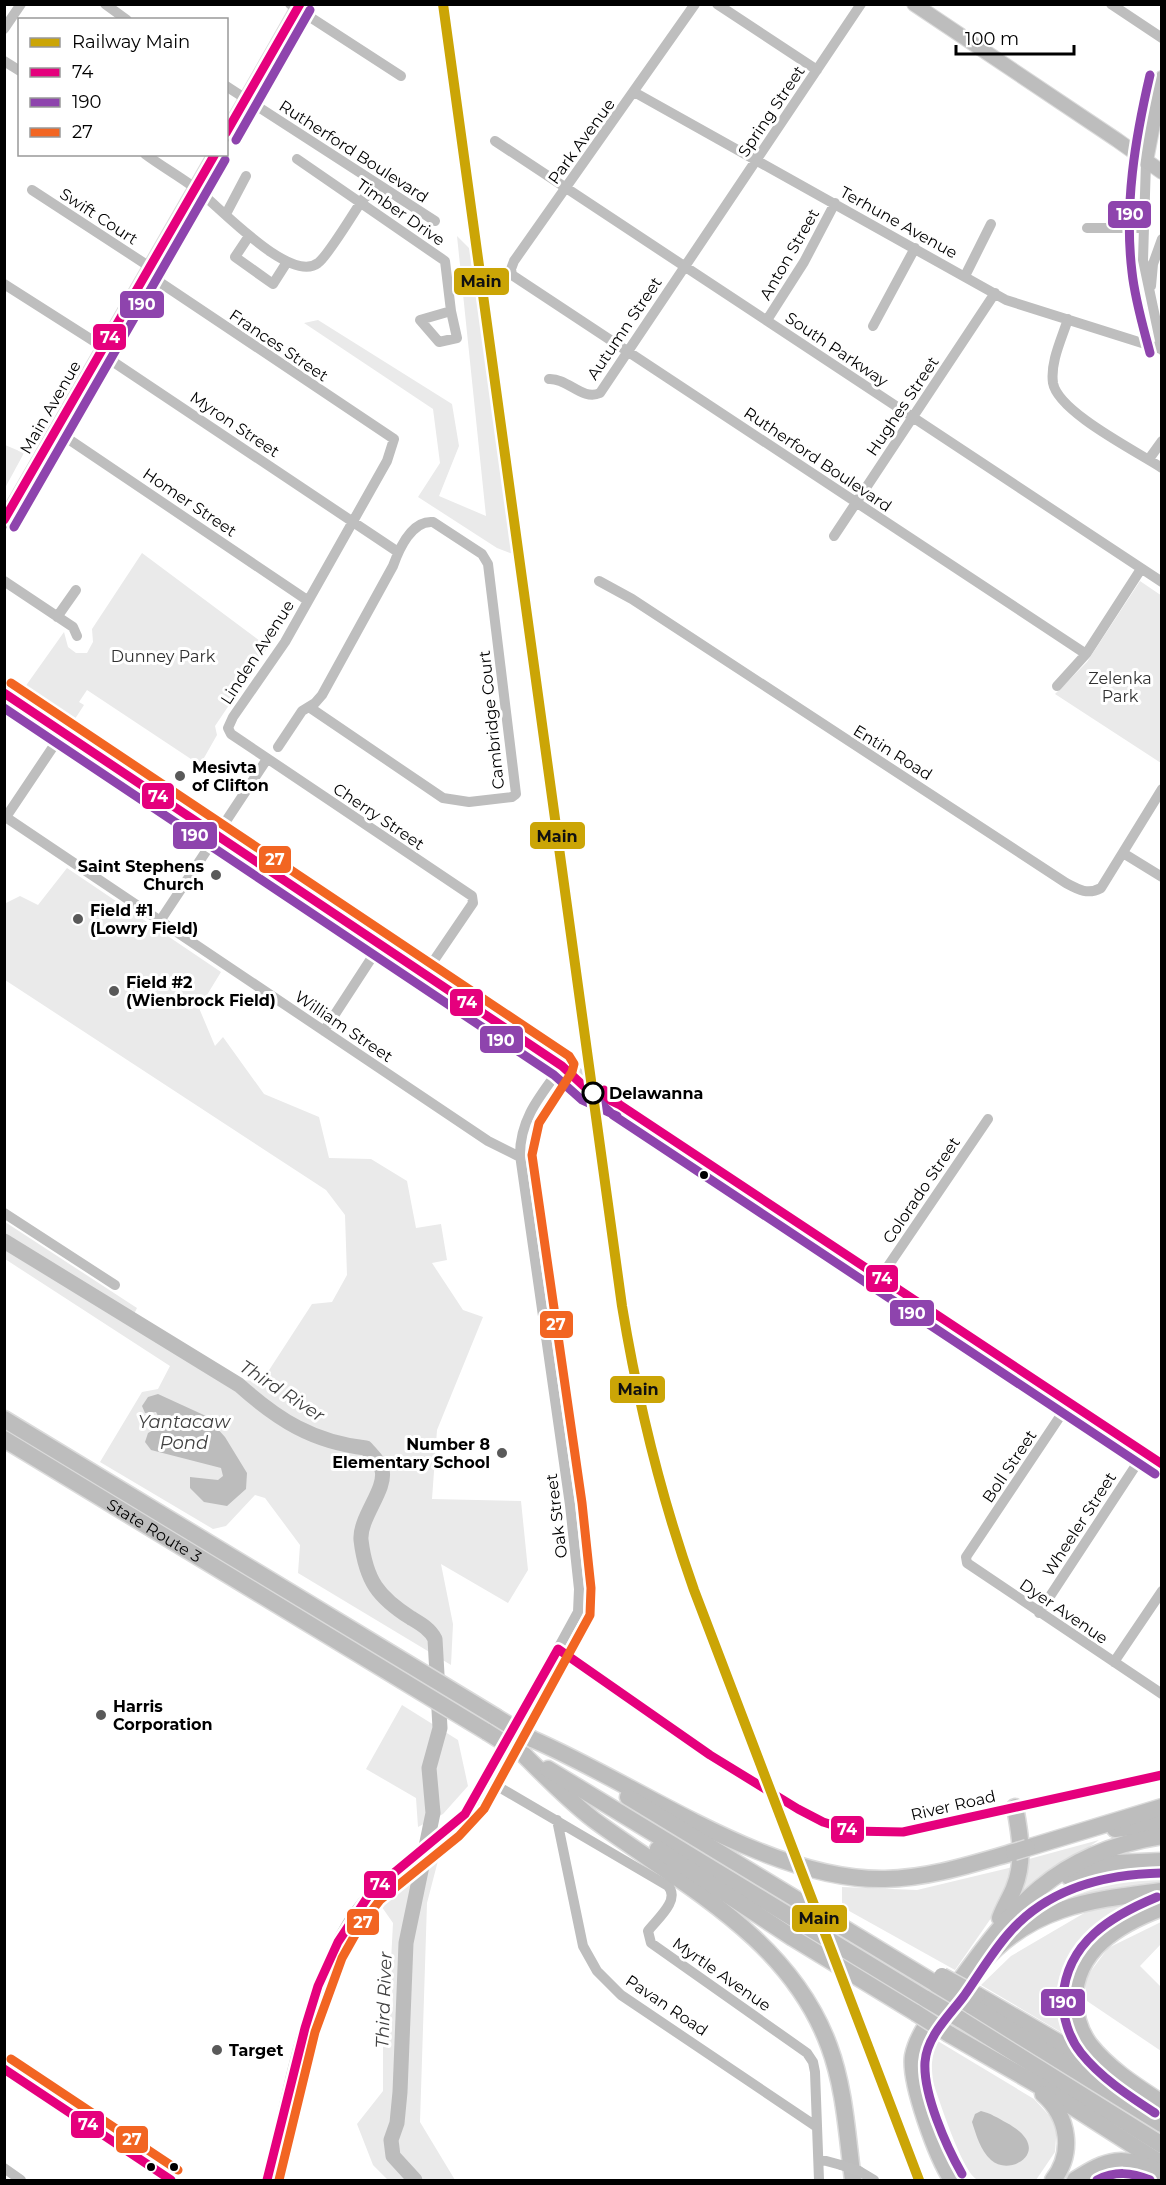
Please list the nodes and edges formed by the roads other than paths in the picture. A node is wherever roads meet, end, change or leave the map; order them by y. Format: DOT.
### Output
graph roads {
  1 [pos="21,4"];
  2 [pos="105,4"];
  3 [pos="695,4"];
  4 [pos="717,4"];
  5 [pos="861,4"];
  6 [pos="914,4"];
  7 [pos="1111,4"];
  8 [pos="296,6"];
  9 [pos="125,18"];
  10 [pos="4,29"];
  11 [pos="1161,38"];
  12 [pos="4,61"];
  13 [pos="18,70"];
  14 [pos="817,70"];
  15 [pos="401,76"];
  16 [pos="1161,78"];
  17 [pos="228,87"];
  18 [pos="634,92"];
  19 [pos="247,99"];
  20 [pos="1151,126"];
  21 [pos="228,131"];
  22 [pos="1117,140"];
  23 [pos="495,141"];
  24 [pos="148,156"];
  25 [pos="214,156"];
  26 [pos="297,159"];
  27 [pos="756,159"];
  28 [pos="1146,161"];
  29 [pos="1161,171"];
  30 [pos="246,176"];
  31 [pos="372,185"];
  32 [pos="196,188"];
  33 [pos="565,188"];
  34 [pos="32,190"];
  35 [pos="362,201"];
  36 [pos="836,203"];
  37 [pos="226,214"];
  38 [pos="435,220"];
  39 [pos="991,224"];
  40 [pos="1087,228"];
  41 [pos="1142,228"];
  42 [pos="705,235"];
  43 [pos="249,236"];
  44 [pos="1161,239"];
  45 [pos="915,248"];
  46 [pos="288,262"];
  47 [pos="684,266"];
  48 [pos="148,270"];
  49 [pos="965,276"];
  50 [pos="4,284"];
  51 [pos="533,290"];
  52 [pos="995,293"];
  53 [pos="451,311"];
  54 [pos="1154,314"];
  55 [pos="1068,319"];
  56 [pos="767,320"];
  57 [pos="873,326"];
  58 [pos="1161,349"];
  59 [pos="102,350"];
  60 [pos="628,351"];
  61 [pos="549,379"];
  62 [pos="912,418"];
  63 [pos="55,430"];
  64 [pos="395,441"];
  65 [pos="1161,441"];
  66 [pos="1149,459"];
  67 [pos="1161,468"];
  68 [pos="856,502"];
  69 [pos="4,521"];
  70 [pos="353,521"];
  71 [pos="834,536"];
  72 [pos="398,552"];
  73 [pos="1141,569"];
  74 [pos="4,581"];
  75 [pos="599,581"];
  76 [pos="1161,582"];
  77 [pos="76,590"];
  78 [pos="307,600"];
  79 [pos="57,616"];
  80 [pos="77,636"];
  81 [pos="1086,654"];
  82 [pos="1057,686"];
  83 [pos="4,693"];
  84 [pos="309,707"];
  85 [pos="63,732"];
  86 [pos="278,747"];
  87 [pos="267,759"];
  88 [pos="1161,789"];
  89 [pos="5,817"];
  90 [pos="217,834"];
  91 [pos="1123,853"];
  92 [pos="1161,877"];
  93 [pos="160,921"];
  94 [pos="380,945"];
  95 [pos="424,975"];
  96 [pos="324,1031"];
  97 [pos="562,1066"];
  98 [pos="575,1075"];
  99 [pos="612,1100"];
  100 [pos="988,1119"];
  101 [pos="520,1157"];
  102 [pos="4,1213"];
  103 [pos="880,1278"];
  104 [pos="115,1285"];
  105 [pos="1069,1403"];
  106 [pos="4,1419"];
  107 [pos="4,1439"];
  108 [pos="1144,1453"];
  109 [pos="1161,1464"];
  110 [pos="973,1546"];
  111 [pos="1161,1591"];
  112 [pos="1039,1613"];
  113 [pos="558,1649"];
  114 [pos="1114,1662"];
  115 [pos="1161,1694"];
  116 [pos="532,1739"];
  117 [pos="524,1755"];
  118 [pos="558,1775"];
  119 [pos="1161,1775"];
  120 [pos="487,1780"];
  121 [pos="1015,1807"];
  122 [pos="1157,1809"];
  123 [pos="557,1820"];
  124 [pos="1161,1823"];
  125 [pos="1161,1836"];
  126 [pos="1021,1850"];
  127 [pos="1161,1861"];
  128 [pos="1161,1891"];
  129 [pos="1161,1908"];
  130 [pos="1014,1910"];
  131 [pos="1161,1916"];
  132 [pos="1120,1928"];
  133 [pos="996,1929"];
  134 [pos="973,2000"];
  135 [pos="992,2060"];
  136 [pos="4,2069"];
  137 [pos="1155,2099"];
  138 [pos="1161,2124"];
  139 [pos="817,2127"];
  140 [pos="1161,2145"];
  141 [pos="819,2159"];
  142 [pos="1161,2164"];
  143 [pos="4,2168"];
  144 [pos="1161,2173"];
  145 [pos="856,2176"];
  146 [pos="21,2181"];
  147 [pos="171,2181"];
  148 [pos="267,2181"];
  149 [pos="819,2181"];
  150 [pos="874,2181"];
  151 [pos="952,2181"];
  152 [pos="963,2181"];
  153 [pos="1053,2181"];
  154 [pos="1075,2181"];
  1 -- 10 [label="street"];
  2 -- 9 [label="street"];
  3 -- 18 [label="street, Park Avenue"];
  4 -- 14 [label="street"];
  5 -- 14 [label="street, Spring Street"];
  6 -- 22 [label="main road"];
  7 -- 11 [label="street"];
  8 -- 15 [label="street"];
  8 -- 19 [label="main road"];
  12 -- 13 [label="street"];
  14 -- 27 [label="street, Spring Street"];
  16 -- 20 [label="main road"];
  17 -- 19 [label="street, Rutherford Boulevard"];
  18 -- 27 [label="street, Terhune Avenue"];
  18 -- 33 [label="street, Park Avenue"];
  19 -- 21 [label="main road"];
  19 -- 31 [label="street, Rutherford Boulevard"];
  20 -- 22 [label="main road"];
  20 -- 28 [label="main road"];
  20 -- 29 [label="main road"];
  22 -- 28 [label="main road"];
  23 -- 33 [label="street, South Parkway"];
  24 -- 32 [label="street"];
  25 -- 32 [label="main road, Main Avenue"];
  26 -- 35 [label="street, Timber Drive"];
  27 -- 36 [label="street, Terhune Avenue"];
  27 -- 42 [label="street, Spring Street"];
  28 -- 29 [label="main road"];
  28 -- 41 [label="street"];
  30 -- 37 [label="street"];
  31 -- 35 [label="street"];
  31 -- 38 [label="street, Rutherford Boulevard"];
  32 -- 37 [label="street"];
  32 -- 48 [label="main road, Main Avenue"];
  33 -- 47 [label="street, South Parkway"];
  33 -- 51 [label="street, Park Avenue"];
  34 -- 48 [label="street, Swift Court"];
  35 -- 46 [label="street"];
  35 -- 53 [label="street, Timber Drive"];
  36 -- 45 [label="street, Terhune Avenue"];
  36 -- 56 [label="street, Anton Street"];
  37 -- 43 [label="street"];
  39 -- 49 [label="street"];
  40 -- 41 [label="street"];
  41 -- 54 [label="street"];
  42 -- 47 [label="street, Autumn Street"];
  43 -- 46 [label="street"];
  43 -- 46 [label="street"];
  44 -- 54 [label="street"];
  45 -- 49 [label="street, Terhune Avenue"];
  45 -- 57 [label="street"];
  47 -- 56 [label="street, South Parkway"];
  47 -- 60 [label="street, Autumn Street"];
  48 -- 59 [label="main road, Main Avenue"];
  48 -- 64 [label="street, Frances Street"];
  49 -- 52 [label="street, Terhune Avenue"];
  50 -- 59 [label="street, Myron Street"];
  51 -- 60 [label="street, Rutherford Boulevard"];
  52 -- 55 [label="street, Terhune Avenue"];
  52 -- 62 [label="street, Hughes Street"];
  54 -- 58 [label="street"];
  55 -- 58 [label="street, Terhune Avenue"];
  55 -- 66 [label="street"];
  56 -- 62 [label="street, South Parkway"];
  59 -- 63 [label="main road, Main Avenue"];
  59 -- 70 [label="street, Myron Street"];
  60 -- 61 [label="street, Autumn Street"];
  60 -- 68 [label="street, Rutherford Boulevard"];
  62 -- 68 [label="street, Hughes Street"];
  62 -- 73 [label="street, South Parkway"];
  63 -- 69 [label="main road, Main Avenue"];
  63 -- 78 [label="street, Homer Street"];
  64 -- 70 [label="street, Linden Avenue"];
  65 -- 66 [label="street"];
  66 -- 67 [label="street"];
  68 -- 71 [label="street, Hughes Street"];
  68 -- 81 [label="street, Rutherford Boulevard"];
  70 -- 72 [label="street"];
  70 -- 78 [label="street, Linden Avenue"];
  72 -- 84 [label="street, Cambridge Court"];
  72 -- 84 [label="street, Cambridge Court"];
  73 -- 76 [label="street, South Parkway"];
  73 -- 81 [label="street"];
  74 -- 79 [label="street"];
  75 -- 91 [label="street, Entin Road"];
  77 -- 79 [label="street"];
  78 -- 87 [label="street, Linden Avenue"];
  79 -- 80 [label="street"];
  81 -- 82 [label="street"];
  83 -- 85 [label="street"];
  84 -- 86 [label="street, Cambridge Court"];
  85 -- 89 [label="street"];
  85 -- 90 [label="street"];
  87 -- 90 [label="street"];
  87 -- 95 [label="street, Cherry Street"];
  88 -- 91 [label="street, Entin Road"];
  89 -- 93 [label="street, William Street"];
  90 -- 93 [label="street"];
  90 -- 94 [label="street"];
  91 -- 92 [label="street"];
  93 -- 96 [label="street, William Street"];
  94 -- 95 [label="street"];
  94 -- 96 [label="street"];
  95 -- 97 [label="street"];
  96 -- 101 [label="street, William Street"];
  97 -- 98 [label="street"];
  97 -- 101 [label="street, Oak Street"];
  99 -- 103 [label="street"];
  100 -- 103 [label="street, Colorado Street"];
  101 -- 113 [label="street, Oak Street"];
  102 -- 104 [label="street"];
  103 -- 105 [label="street"];
  105 -- 108 [label="street"];
  105 -- 110 [label="street, Boll Street"];
  106 -- 116 [label="highway, State Route 3, bridge"];
  107 -- 117 [label="highway, State Route 3, bridge"];
  108 -- 109 [label="street"];
  108 -- 112 [label="street, Wheeler Street"];
  110 -- 112 [label="street, Dyer Avenue"];
  111 -- 114 [label="street"];
  112 -- 114 [label="street, Dyer Avenue"];
  113 -- 120 [label="street"];
  113 -- 121 [label="street, River Road"];
  114 -- 115 [label="street, Dyer Avenue"];
  116 -- 126 [label="highway"];
  116 -- 134 [label="highway, bridge"];
  117 -- 118 [label="highway"];
  117 -- 145 [label="highway"];
  118 -- 135 [label="highway, bridge"];
  118 -- 140 [label="highway, bridge"];
  119 -- 121 [label="street, River Road"];
  120 -- 123 [label="street, Myrtle Avenue"];
  120 -- 148 [label="street"];
  121 -- 133 [label="highway"];
  122 -- 126 [label="highway"];
  123 -- 139 [label="street, Pavan Road"];
  123 -- 139 [label="street, Myrtle Avenue"];
  124 -- 126 [label="highway"];
  125 -- 130 [label="highway"];
  127 -- 130 [label="highway"];
  128 -- 152 [label="highway"];
  129 -- 132 [label="highway"];
  130 -- 133 [label="highway"];
  131 -- 132 [label="highway"];
  132 -- 137 [label="highway"];
  133 -- 151 [label="highway"];
  134 -- 137 [label="highway"];
  134 -- 138 [label="highway"];
  135 -- 142 [label="highway"];
  135 -- 153 [label="highway"];
  136 -- 147 [label="street"];
  139 -- 141 [label="street, Myrtle Avenue"];
  141 -- 145 [label="street, bridge"];
  141 -- 149 [label="street, Myrtle Avenue"];
  143 -- 146 [label="street"];
  144 -- 154 [label="highway"];
  145 -- 150 [label="street"];
}
